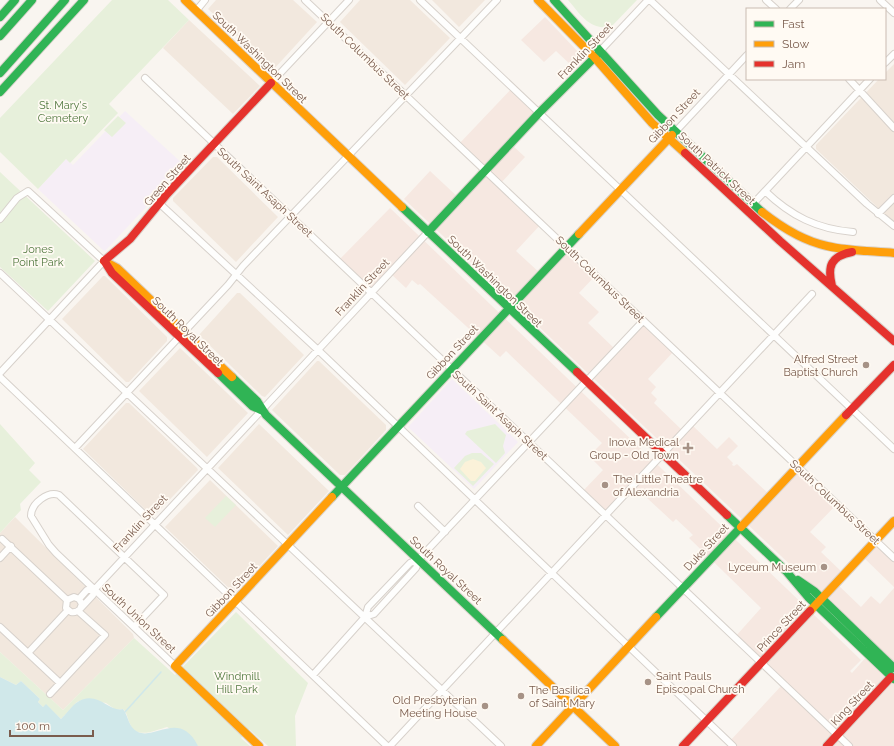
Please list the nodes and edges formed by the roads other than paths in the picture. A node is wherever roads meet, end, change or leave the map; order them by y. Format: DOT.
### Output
graph roads {
  1 [pos="15,0"];
  2 [pos="32,0"];
  3 [pos="65,0"];
  4 [pos="84,0"];
  5 [pos="93,0"];
  6 [pos="184,0"];
  7 [pos="205,0"];
  8 [pos="305,0"];
  9 [pos="349,0"];
  10 [pos="420,0"];
  11 [pos="497,0"];
  12 [pos="538,0"];
  13 [pos="554,0"];
  14 [pos="649,0"];
  15 [pos="766,0"];
  16 [pos="799,0"];
  17 [pos="880,0"];
  18 [pos="775,8"];
  19 [pos="791,8"];
  20 [pos="196,11"];
  21 [pos="894,13"];
  22 [pos="0,18"];
  23 [pos="329,22"];
  24 [pos="0,36"];
  25 [pos="460,38"];
  26 [pos="601,50"];
  27 [pos="894,54"];
  28 [pos="746,56"];
  29 [pos="32,57"];
  30 [pos="595,58"];
  31 [pos="886,62"];
  32 [pos="0,73"];
  33 [pos="729,74"];
  34 [pos="145,78"];
  35 [pos="850,80"];
  36 [pos="869,80"];
  37 [pos="271,83"];
  38 [pos="860,90"];
  39 [pos="0,92"];
  40 [pos="406,96"];
  41 [pos="540,113"];
  42 [pos="894,128"];
  43 [pos="676,131"];
  44 [pos="669,138"];
  45 [pos="214,144"];
  46 [pos="807,146"];
  47 [pos="348,156"];
  48 [pos="486,171"];
  49 [pos="620,190"];
  50 [pos="765,191"];
  51 [pos="894,198"];
  52 [pos="753,203"];
  53 [pos="160,204"];
  54 [pos="747,210"];
  55 [pos="878,214"];
  56 [pos="291,216"];
  57 [pos="0,219"];
  58 [pos="894,226"];
  59 [pos="428,232"];
  60 [pos="853,232"];
  61 [pos="566,247"];
  62 [pos="865,250"];
  63 [pos="894,253"];
  64 [pos="104,261"];
  65 [pos="0,273"];
  66 [pos="236,275"];
  67 [pos="832,286"];
  68 [pos="372,293"];
  69 [pos="812,294"];
  70 [pos="509,308"];
  71 [pos="50,320"];
  72 [pos="643,320"];
  73 [pos="182,335"];
  74 [pos="775,336"];
  75 [pos="894,340"];
  76 [pos="318,350"];
  77 [pos="894,364"];
  78 [pos="451,369"];
  79 [pos="0,373"];
  80 [pos="0,377"];
  81 [pos="586,382"];
  82 [pos="127,392"];
  83 [pos="720,394"];
  84 [pos="852,409"];
  85 [pos="261,410"];
  86 [pos="398,427"];
  87 [pos="529,442"];
  88 [pos="75,448"];
  89 [pos="894,449"];
  90 [pos="663,454"];
  91 [pos="797,467"];
  92 [pos="207,468"];
  93 [pos="342,486"];
  94 [pos="475,500"];
  95 [pos="418,506"];
  96 [pos="605,515"];
  97 [pos="894,521"];
  98 [pos="155,524"];
  99 [pos="740,527"];
  100 [pos="445,532"];
  101 [pos="2,538"];
  102 [pos="876,541"];
  103 [pos="288,544"];
  104 [pos="11,546"];
  105 [pos="124,556"];
  106 [pos="0,558"];
  107 [pos="894,558"];
  108 [pos="419,559"];
  109 [pos="550,573"];
  110 [pos="683,589"];
  111 [pos="94,590"];
  112 [pos="79,599"];
  113 [pos="67,600"];
  114 [pos="235,601"];
  115 [pos="819,601"];
  116 [pos="68,610"];
  117 [pos="79,610"];
  118 [pos="365,617"];
  119 [pos="0,627"];
  120 [pos="134,627"];
  121 [pos="496,632"];
  122 [pos="628,647"];
  123 [pos="28,653"];
  124 [pos="761,663"];
  125 [pos="175,666"];
  126 [pos="894,668"];
  127 [pos="313,675"];
  128 [pos="893,677"];
  129 [pos="60,683"];
  130 [pos="441,690"];
  131 [pos="50,694"];
  132 [pos="573,706"];
  133 [pos="706,722"];
  134 [pos="837,735"];
  135 [pos="259,746"];
  136 [pos="388,746"];
  137 [pos="501,746"];
  138 [pos="536,746"];
  139 [pos="616,746"];
  140 [pos="683,746"];
  141 [pos="733,746"];
  142 [pos="827,746"];
  143 [pos="849,746"];
  1 -- 22 [label="main road"];
  2 -- 24 [label="main road"];
  3 -- 32 [label="main road"];
  4 -- 29 [label="main road"];
  5 -- 29 [label="main road"];
  6 -- 20 [label="main road, South Washington Street"];
  7 -- 20 [label="street"];
  8 -- 23 [label="street, South Columbus Street"];
  9 -- 23 [label="street, Green Street"];
  10 -- 25 [label="street"];
  11 -- 25 [label="street"];
  12 -- 30 [label="main road, South Patrick Street"];
  13 -- 26 [label="main road, South Patrick Street"];
  14 -- 26 [label="street, Franklin Street"];
  14 -- 33 [label="street"];
  15 -- 18 [label="street"];
  16 -- 19 [label="street"];
  17 -- 21 [label="street"];
  20 -- 37 [label="main road, South Washington Street"];
  23 -- 37 [label="street, Green Street"];
  23 -- 40 [label="street, South Columbus Street"];
  25 -- 40 [label="street"];
  25 -- 41 [label="street"];
  26 -- 30 [label="main road, Franklin Street"];
  26 -- 43 [label="main road, South Patrick Street"];
  27 -- 31 [label="street"];
  28 -- 33 [label="street, Gibbon Street"];
  29 -- 39 [label="main road"];
  30 -- 41 [label="main road, Franklin Street"];
  30 -- 44 [label="main road, South Patrick Street"];
  33 -- 43 [label="street, Gibbon Street"];
  33 -- 46 [label="street"];
  34 -- 45 [label="street, South Saint Asaph Street"];
  35 -- 38 [label="street"];
  36 -- 38 [label="street"];
  37 -- 45 [label="main road, Green Street"];
  37 -- 47 [label="main road, South Washington Street"];
  38 -- 42 [label="street"];
  38 -- 46 [label="street"];
  40 -- 47 [label="street"];
  40 -- 48 [label="street, South Columbus Street"];
  41 -- 48 [label="main road, Franklin Street"];
  41 -- 49 [label="street"];
  43 -- 44 [label="main road, Gibbon Street"];
  43 -- 52 [label="main road, South Patrick Street"];
  44 -- 49 [label="main road, Gibbon Street"];
  44 -- 54 [label="main road, South Patrick Street"];
  45 -- 53 [label="main road, Green Street"];
  45 -- 56 [label="street, South Saint Asaph Street"];
  46 -- 50 [label="street"];
  46 -- 55 [label="street"];
  47 -- 56 [label="street"];
  47 -- 59 [label="main road, South Washington Street"];
  48 -- 59 [label="main road, Franklin Street"];
  48 -- 61 [label="street, South Columbus Street"];
  49 -- 61 [label="main road, Gibbon Street"];
  49 -- 74 [label="street"];
  50 -- 52 [label="street"];
  50 -- 60 [label="street"];
  51 -- 55 [label="street"];
  52 -- 54 [label="street"];
  52 -- 62 [label="main road, South Patrick Street"];
  53 -- 64 [label="main road, Green Street"];
  53 -- 66 [label="street"];
  54 -- 67 [label="main road, South Patrick Street"];
  55 -- 58 [label="street"];
  56 -- 66 [label="street"];
  56 -- 68 [label="street, South Saint Asaph Street"];
  57 -- 64 [label="street, South Royal Street"];
  59 -- 68 [label="street, Franklin Street"];
  59 -- 70 [label="main road, South Washington Street"];
  61 -- 70 [label="main road, Gibbon Street"];
  61 -- 72 [label="street, South Columbus Street"];
  62 -- 63 [label="main road, South Patrick Street"];
  62 -- 67 [label="main road"];
  64 -- 71 [label="street, Green Street"];
  64 -- 73 [label="main road, South Royal Street"];
  65 -- 71 [label="street"];
  66 -- 73 [label="street"];
  66 -- 76 [label="street"];
  67 -- 75 [label="main road, South Patrick Street"];
  68 -- 76 [label="street, Franklin Street"];
  68 -- 78 [label="street, South Saint Asaph Street"];
  69 -- 74 [label="street"];
  70 -- 78 [label="main road, Gibbon Street"];
  70 -- 81 [label="main road, South Washington Street"];
  71 -- 79 [label="street, Green Street"];
  71 -- 82 [label="street"];
  72 -- 81 [label="street"];
  72 -- 83 [label="street, South Columbus Street"];
  73 -- 82 [label="street"];
  73 -- 85 [label="main road, South Royal Street"];
  74 -- 83 [label="street"];
  74 -- 84 [label="street"];
  76 -- 85 [label="street, Franklin Street"];
  76 -- 86 [label="street"];
  77 -- 84 [label="main road, Duke Street"];
  78 -- 86 [label="main road, Gibbon Street"];
  78 -- 87 [label="street, South Saint Asaph Street"];
  80 -- 88 [label="street"];
  81 -- 87 [label="street"];
  81 -- 90 [label="main road, South Washington Street"];
  82 -- 88 [label="street"];
  82 -- 92 [label="street"];
  83 -- 90 [label="street"];
  83 -- 91 [label="street, South Columbus Street"];
  84 -- 89 [label="street"];
  84 -- 91 [label="main road, Duke Street"];
  85 -- 92 [label="street, Franklin Street"];
  85 -- 93 [label="main road, South Royal Street"];
  86 -- 93 [label="main road, Gibbon Street"];
  86 -- 94 [label="street"];
  87 -- 94 [label="street"];
  87 -- 96 [label="street, South Saint Asaph Street"];
  88 -- 98 [label="street"];
  90 -- 96 [label="street"];
  90 -- 99 [label="main road, South Washington Street"];
  91 -- 99 [label="main road, Duke Street"];
  91 -- 102 [label="street, South Columbus Street"];
  92 -- 98 [label="street, Franklin Street"];
  92 -- 103 [label="street"];
  93 -- 103 [label="main road, Gibbon Street"];
  93 -- 108 [label="main road, South Royal Street"];
  94 -- 100 [label="street"];
  94 -- 109 [label="street"];
  95 -- 100 [label="street"];
  96 -- 109 [label="street"];
  96 -- 110 [label="street, South Saint Asaph Street"];
  97 -- 102 [label="main road, Prince Street"];
  98 -- 105 [label="street, Franklin Street"];
  98 -- 114 [label="street"];
  99 -- 110 [label="main road, Duke Street"];
  99 -- 115 [label="main road, South Washington Street"];
  100 -- 108 [label="street"];
  101 -- 104 [label="street"];
  102 -- 107 [label="street, South Columbus Street"];
  102 -- 115 [label="main road, Prince Street"];
  103 -- 114 [label="main road, Gibbon Street"];
  103 -- 118 [label="street"];
  104 -- 106 [label="street"];
  104 -- 113 [label="street"];
  105 -- 111 [label="street, Franklin Street"];
  105 -- 111 [label="street, South Union Street"];
  105 -- 120 [label="street"];
  108 -- 118 [label="street"];
  108 -- 121 [label="main road, South Royal Street"];
  109 -- 121 [label="street"];
  109 -- 122 [label="street"];
  110 -- 122 [label="main road, Duke Street"];
  110 -- 124 [label="street, South Saint Asaph Street"];
  111 -- 112 [label="street, Franklin Street"];
  111 -- 117 [label="street, Franklin Street"];
  111 -- 120 [label="street, South Union Street"];
  112 -- 113 [label="street"];
  112 -- 117 [label="street"];
  113 -- 116 [label="street"];
  114 -- 125 [label="main road, Gibbon Street"];
  114 -- 127 [label="street"];
  115 -- 124 [label="main road, Prince Street"];
  115 -- 126 [label="main road, South Washington Street"];
  115 -- 128 [label="main road, South Washington Street"];
  116 -- 117 [label="street"];
  116 -- 123 [label="street"];
  117 -- 129 [label="street"];
  118 -- 127 [label="street"];
  118 -- 130 [label="street"];
  119 -- 123 [label="street"];
  120 -- 125 [label="street, South Union Street"];
  121 -- 130 [label="street"];
  121 -- 132 [label="main road, South Royal Street"];
  122 -- 132 [label="main road, Duke Street"];
  122 -- 133 [label="street"];
  123 -- 129 [label="street"];
  124 -- 133 [label="main road, Prince Street"];
  124 -- 134 [label="street, South Saint Asaph Street"];
  125 -- 135 [label="main road, South Union Street"];
  127 -- 136 [label="street"];
  128 -- 134 [label="main road, King Street"];
  129 -- 131 [label="street"];
  130 -- 136 [label="street"];
  130 -- 137 [label="street"];
  132 -- 138 [label="main road, Duke Street"];
  132 -- 139 [label="main road, South Royal Street"];
  133 -- 140 [label="main road, Prince Street"];
  133 -- 141 [label="street"];
  134 -- 142 [label="main road, King Street"];
  134 -- 143 [label="street, South Saint Asaph Street"];
}
